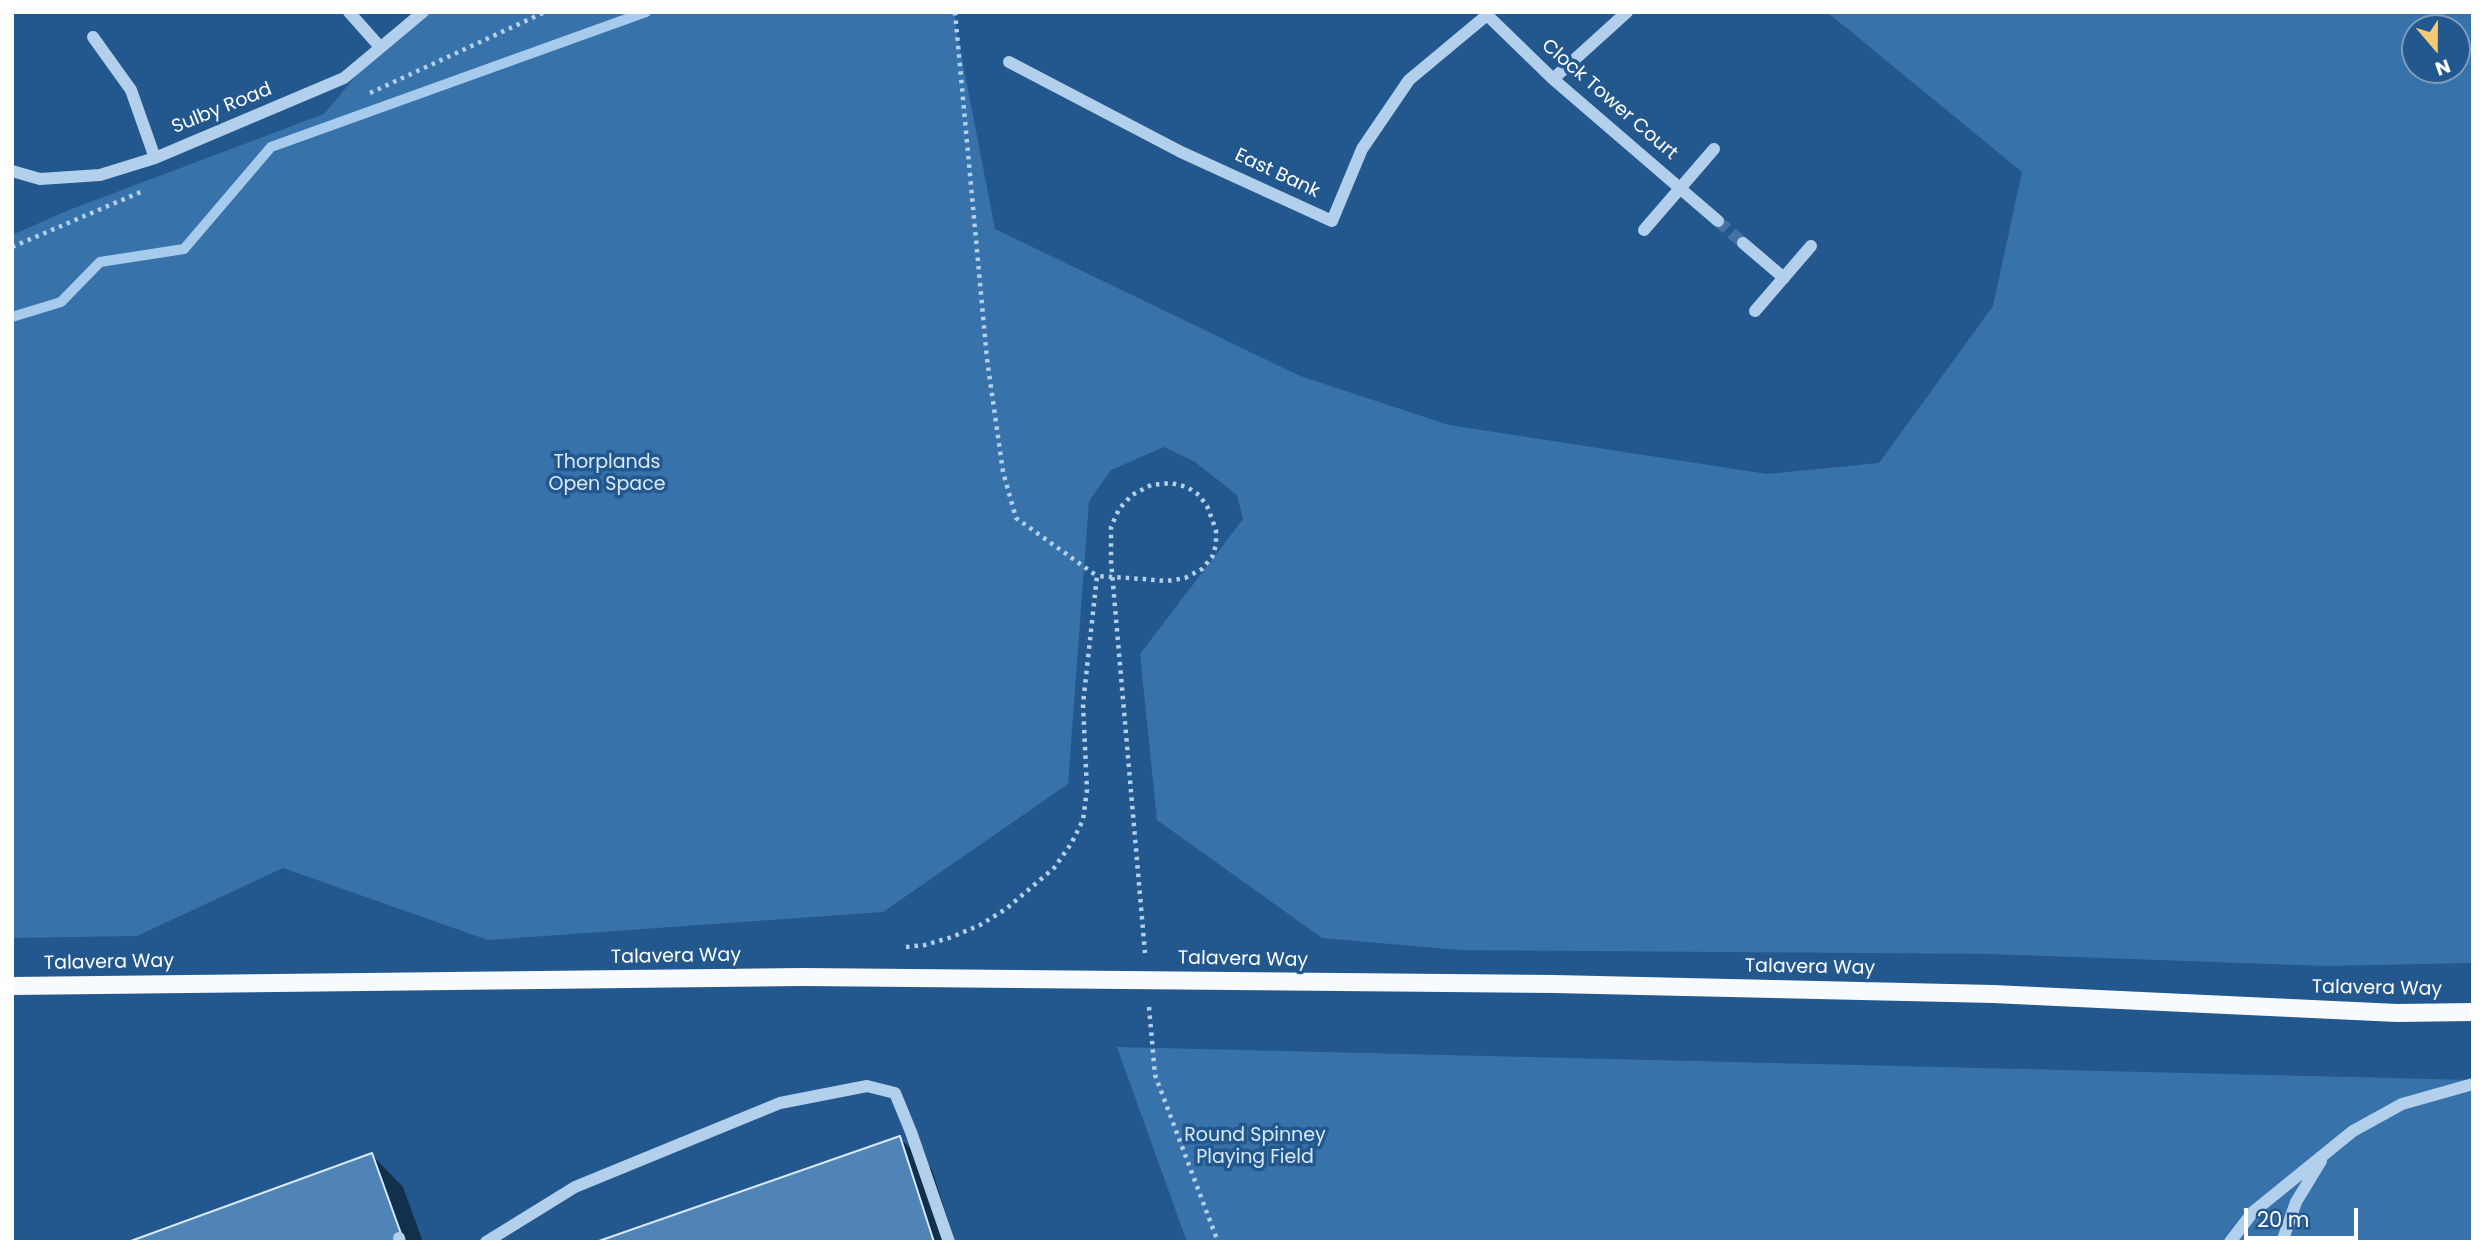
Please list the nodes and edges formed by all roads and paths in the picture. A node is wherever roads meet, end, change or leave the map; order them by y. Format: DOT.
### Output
graph roads {
  1 [pos="348,12"];
  2 [pos="423,12"];
  3 [pos="955,12"];
  4 [pos="1627,12"];
  5 [pos="1486,14"];
  6 [pos="93,37"];
  7 [pos="380,47"];
  8 [pos="1009,62"];
  9 [pos="1553,79"];
  10 [pos="1714,149"];
  11 [pos="155,159"];
  12 [pos="12,171"];
  13 [pos="1679,187"];
  14 [pos="1718,221"];
  15 [pos="1644,230"];
  16 [pos="1743,243"];
  17 [pos="1811,246"];
  18 [pos="1784,278"];
  19 [pos="1755,311"];
  20 [pos="1097,576"];
  21 [pos="895,948"];
  22 [pos="1146,964"];
  23 [pos="12,986"];
  24 [pos="1149,1005"];
  25 [pos="2473,1012"];
  26 [pos="2473,1084"];
  27 [pos="2327,1152"];
  28 [pos="486,1242"];
  29 [pos="949,1242"];
  30 [pos="1218,1242"];
  31 [pos="2230,1242"];
  32 [pos="2281,1242"];
  1 -- 7 [label="street"];
  2 -- 7 [label="street, Sulby Road"];
  3 -- 20 [label="path"];
  4 -- 9 [label="street"];
  5 -- 8 [label="street, East Bank"];
  5 -- 9 [label="street, Clock Tower Court"];
  6 -- 11 [label="street"];
  7 -- 11 [label="street, Sulby Road"];
  9 -- 13 [label="street, Clock Tower Court"];
  10 -- 13 [label="street, Clock Tower Court"];
  11 -- 12 [label="street, Sulby Road"];
  13 -- 14 [label="street"];
  13 -- 15 [label="street, Clock Tower Court"];
  16 -- 18 [label="street"];
  17 -- 18 [label="street"];
  18 -- 19 [label="street"];
  20 -- 21 [label="path"];
  20 -- 22 [label="path"];
  23 -- 25 [label="main road, Talavera Way"];
  24 -- 30 [label="path"];
  26 -- 27 [label="street"];
  27 -- 31 [label="street"];
  27 -- 32 [label="street"];
  28 -- 29 [label="street"];
}
